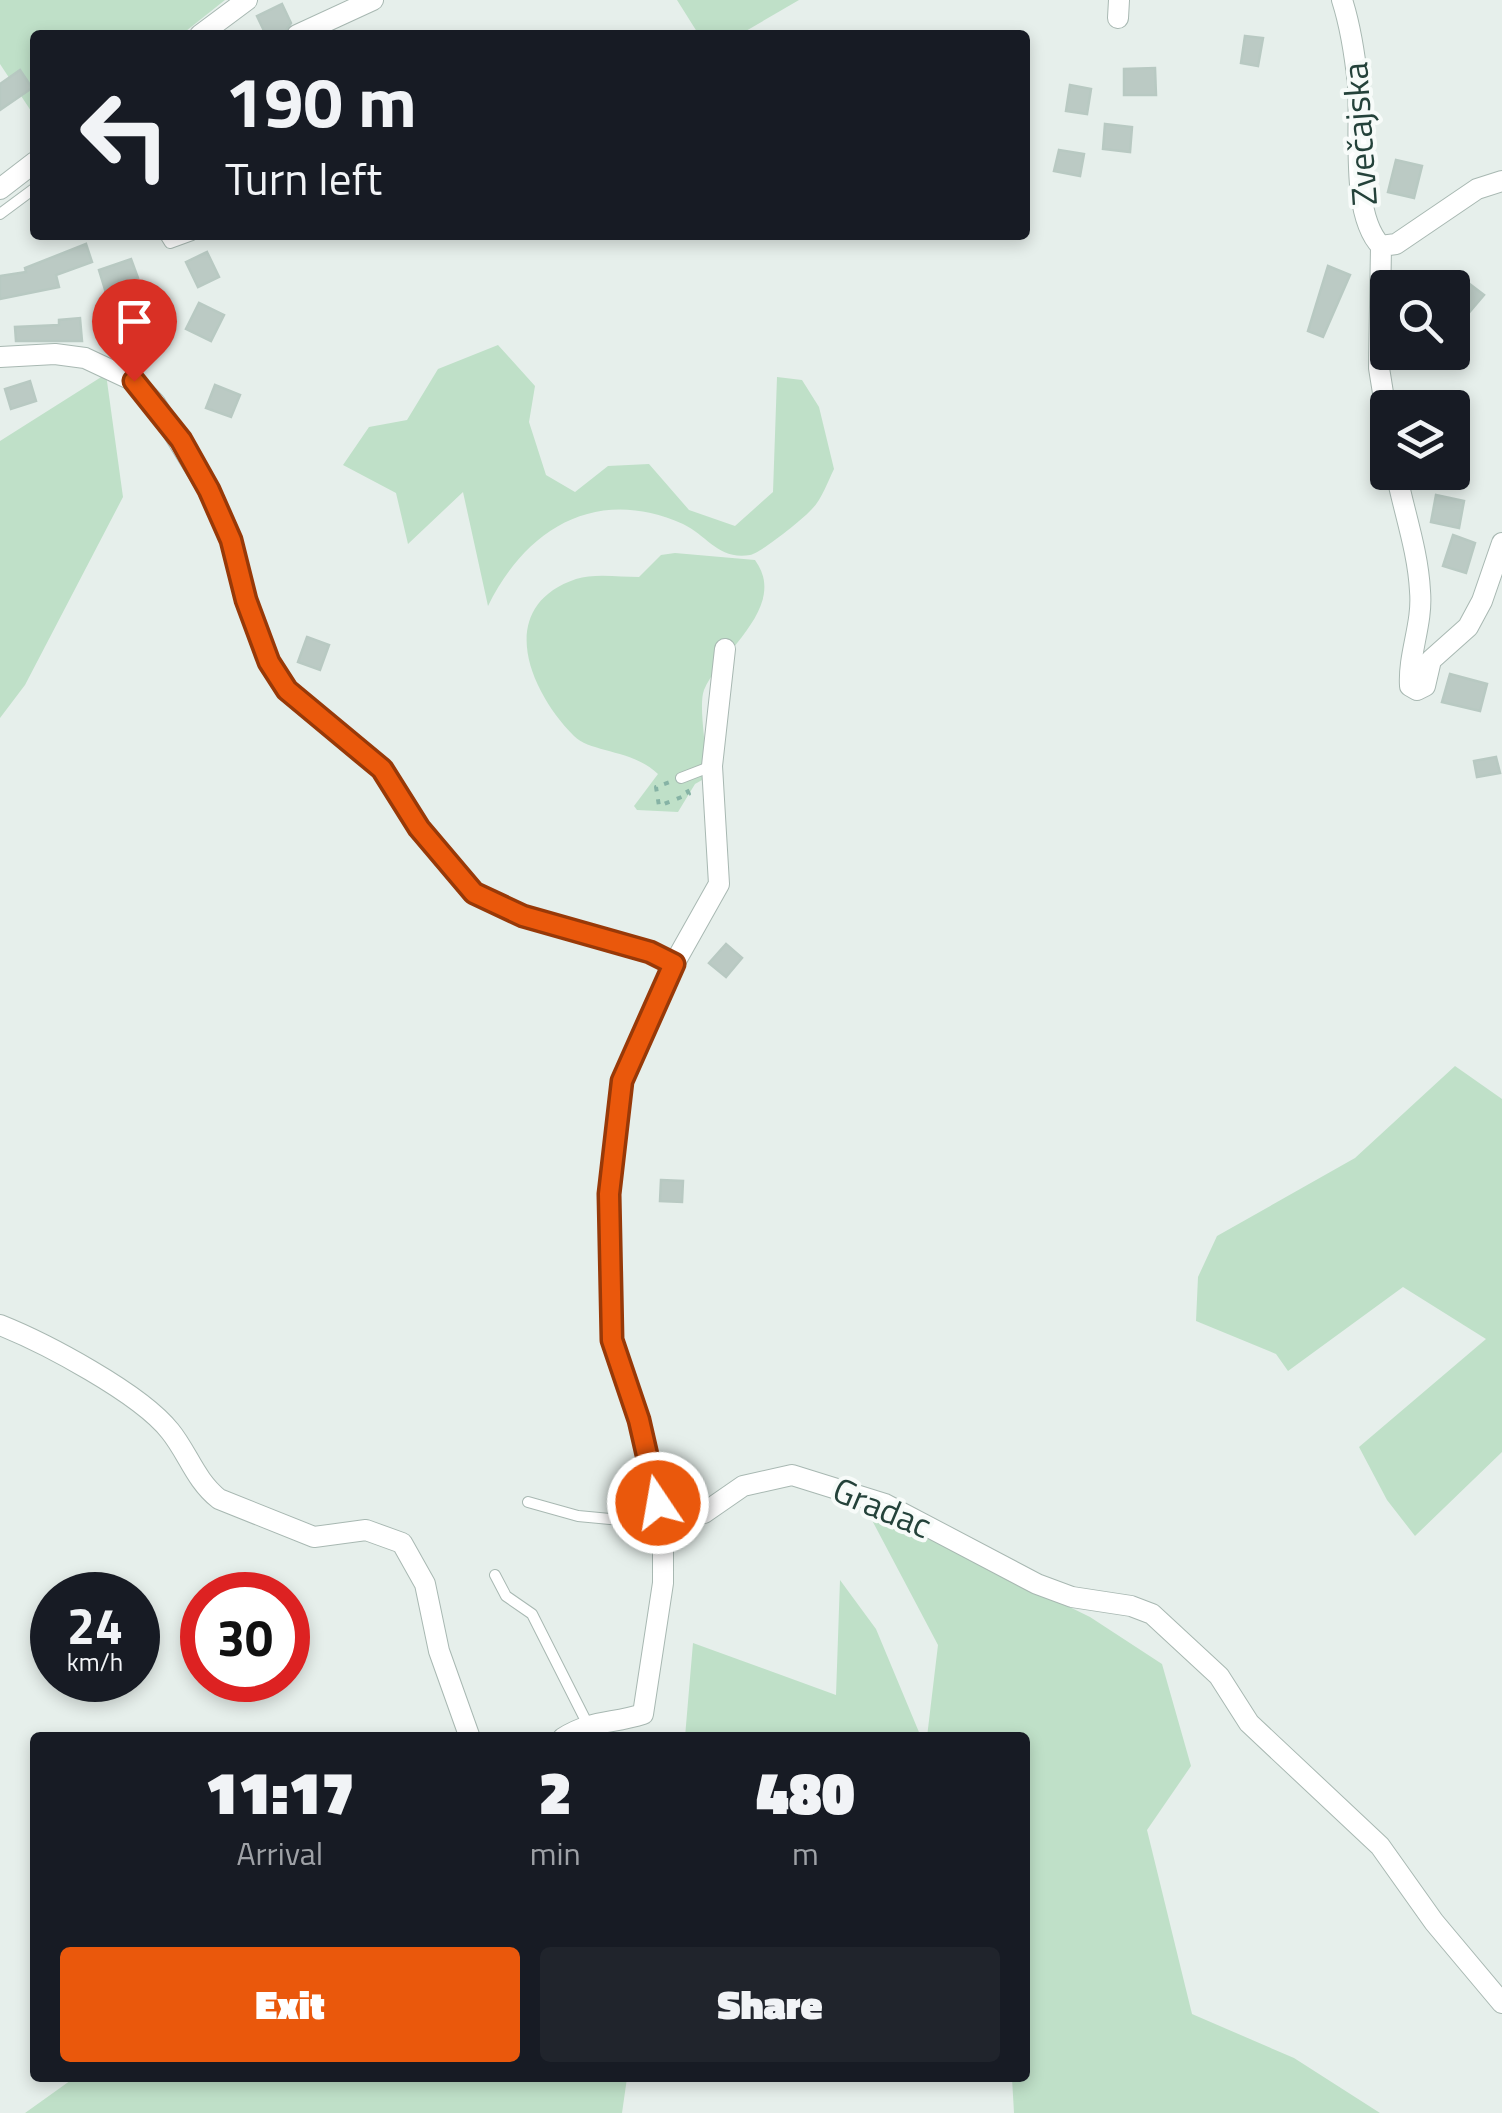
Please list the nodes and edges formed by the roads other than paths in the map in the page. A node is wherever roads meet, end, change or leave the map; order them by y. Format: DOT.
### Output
graph roads {
  1 [pos="247,0"];
  2 [pos="372,0"];
  3 [pos="1342,0"];
  4 [pos="207,30"];
  5 [pos="308,30"];
  6 [pos="30,166"];
  7 [pos="1502,181"];
  8 [pos="0,189"];
  9 [pos="30,192"];
  10 [pos="0,214"];
  11 [pos="1380,246"];
  12 [pos="0,357"];
  13 [pos="1383,390"];
  14 [pos="1400,490"];
  15 [pos="1502,543"];
  16 [pos="726,649"];
  17 [pos="712,766"];
  18 [pos="681,778"];
  19 [pos="674,964"];
  20 [pos="0,1325"];
  21 [pos="528,1502"];
  22 [pos="662,1524"];
  23 [pos="496,1575"];
  24 [pos="587,1722"];
  25 [pos="468,1732"];
  26 [pos="572,1732"];
  27 [pos="1502,2003"];
  1 -- 4 [label="street"];
  2 -- 5 [label="street"];
  3 -- 11 [label="street, Zvečajska"];
  6 -- 8 [label="street"];
  7 -- 11 [label="street, Zvečajska"];
  9 -- 10 [label="lane"];
  11 -- 13 [label="street"];
  12 -- 19 [label="street"];
  14 -- 15 [label="street"];
  16 -- 17 [label="street"];
  17 -- 18 [label="lane"];
  17 -- 19 [label="street"];
  19 -- 22 [label="street"];
  20 -- 25 [label="street"];
  21 -- 22 [label="lane"];
  22 -- 24 [label="street"];
  22 -- 27 [label="street, Gradac"];
  23 -- 24 [label="lane"];
  24 -- 26 [label="street"];
}
